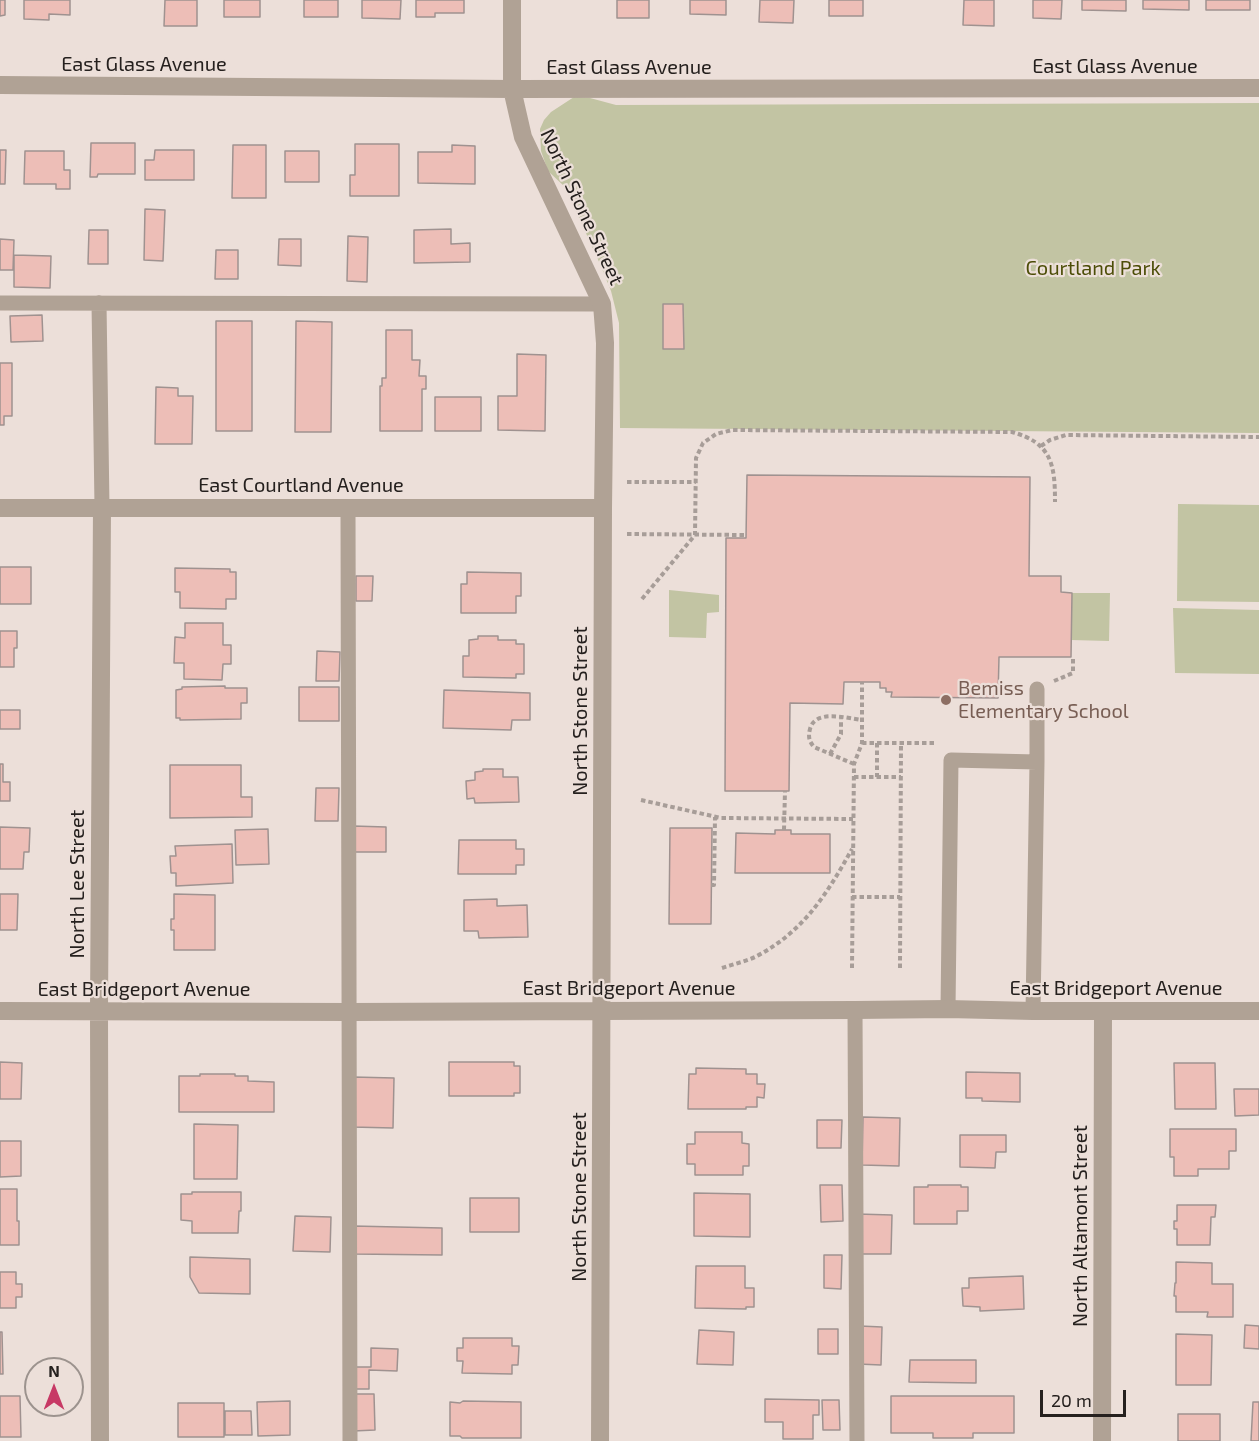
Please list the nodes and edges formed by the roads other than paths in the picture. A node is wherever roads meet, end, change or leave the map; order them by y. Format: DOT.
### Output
graph roads {
  1 [pos="512,0"];
  2 [pos="0,85"];
  3 [pos="1259,88"];
  4 [pos="512,89"];
  5 [pos="0,303"];
  6 [pos="99,303"];
  7 [pos="602,304"];
  8 [pos="102,507"];
  9 [pos="348,507"];
  10 [pos="603,507"];
  11 [pos="0,508"];
  12 [pos="1037,689"];
  13 [pos="1037,762"];
  14 [pos="948,1009"];
  15 [pos="0,1011"];
  16 [pos="99,1011"];
  17 [pos="602,1011"];
  18 [pos="855,1011"];
  19 [pos="1033,1011"];
  20 [pos="1102,1011"];
  21 [pos="1259,1011"];
  22 [pos="350,1012"];
  23 [pos="100,1441"];
  24 [pos="350,1441"];
  25 [pos="600,1441"];
  26 [pos="857,1441"];
  27 [pos="1102,1441"];
  1 -- 4 [label="street, North Stone Street"];
  2 -- 4 [label="street, East Glass Avenue"];
  3 -- 4 [label="street, East Glass Avenue"];
  4 -- 7 [label="street, North Stone Street"];
  5 -- 6 [label="lane"];
  6 -- 7 [label="lane"];
  6 -- 8 [label="lane"];
  7 -- 10 [label="street, North Stone Street"];
  8 -- 9 [label="street, East Courtland Avenue"];
  8 -- 11 [label="street, East Courtland Avenue"];
  8 -- 16 [label="street, North Lee Street"];
  9 -- 10 [label="street, East Courtland Avenue"];
  9 -- 22 [label="lane"];
  10 -- 17 [label="street, North Stone Street"];
  12 -- 13 [label="lane"];
  13 -- 14 [label="lane"];
  13 -- 19 [label="lane"];
  14 -- 18 [label="street, East Bridgeport Avenue"];
  14 -- 19 [label="street, East Bridgeport Avenue"];
  15 -- 16 [label="street, East Bridgeport Avenue"];
  16 -- 22 [label="street, East Bridgeport Avenue"];
  16 -- 23 [label="street, North Lee Street"];
  17 -- 18 [label="street, East Bridgeport Avenue"];
  17 -- 22 [label="street, East Bridgeport Avenue"];
  17 -- 25 [label="street, North Stone Street"];
  18 -- 26 [label="lane"];
  19 -- 20 [label="street, East Bridgeport Avenue"];
  20 -- 21 [label="street, East Bridgeport Avenue"];
  20 -- 27 [label="street, North Altamont Street"];
  22 -- 24 [label="lane"];
}
